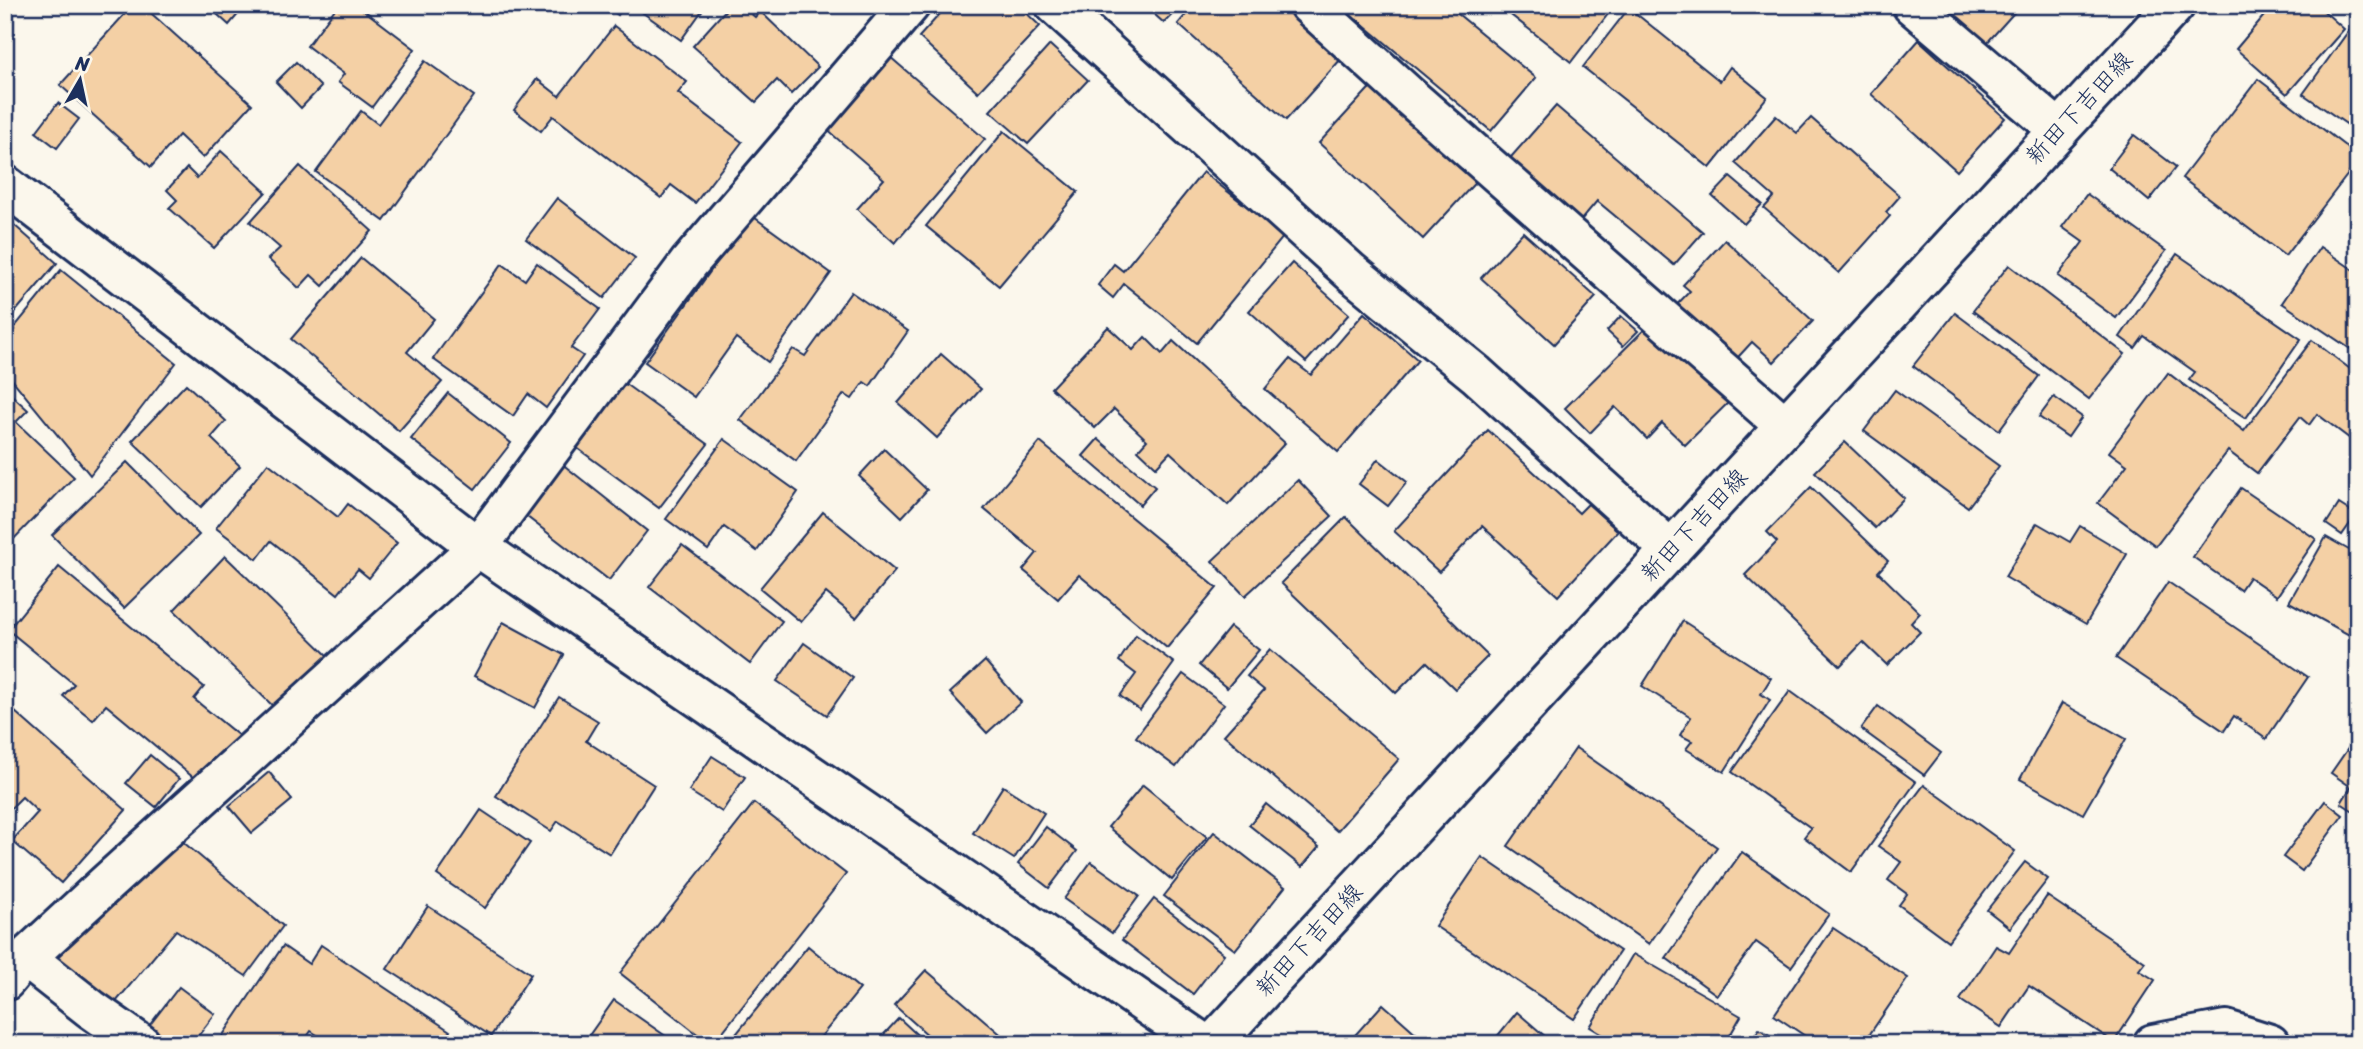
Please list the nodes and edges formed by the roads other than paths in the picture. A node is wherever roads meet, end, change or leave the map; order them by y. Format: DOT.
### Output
graph roads {
  1 [pos="910,5"];
  2 [pos="1055,5"];
  3 [pos="1309,5"];
  4 [pos="1912,5"];
  5 [pos="2175,5"];
  6 [pos="2059,130"];
  7 [pos="5,185"];
  8 [pos="1785,426"];
  9 [pos="478,547"];
  10 [pos="1671,550"];
  11 [pos="16,970"];
  12 [pos="141,1044"];
  13 [pos="1204,1044"];
  14 [pos="1213,1044"];
  15 [pos="2153,1044"];
  16 [pos="2270,1044"];
  1 -- 9 [label="street"];
  2 -- 10 [label="street"];
  3 -- 8 [label="street"];
  4 -- 6 [label="street"];
  5 -- 6 [label="street, 新田下吉田線"];
  6 -- 8 [label="street, 新田下吉田線"];
  7 -- 9 [label="street"];
  8 -- 10 [label="street, 新田下吉田線"];
  9 -- 11 [label="street"];
  9 -- 13 [label="street"];
  10 -- 14 [label="street, 新田下吉田線"];
  11 -- 12 [label="street"];
  15 -- 16 [label="street"];
}
